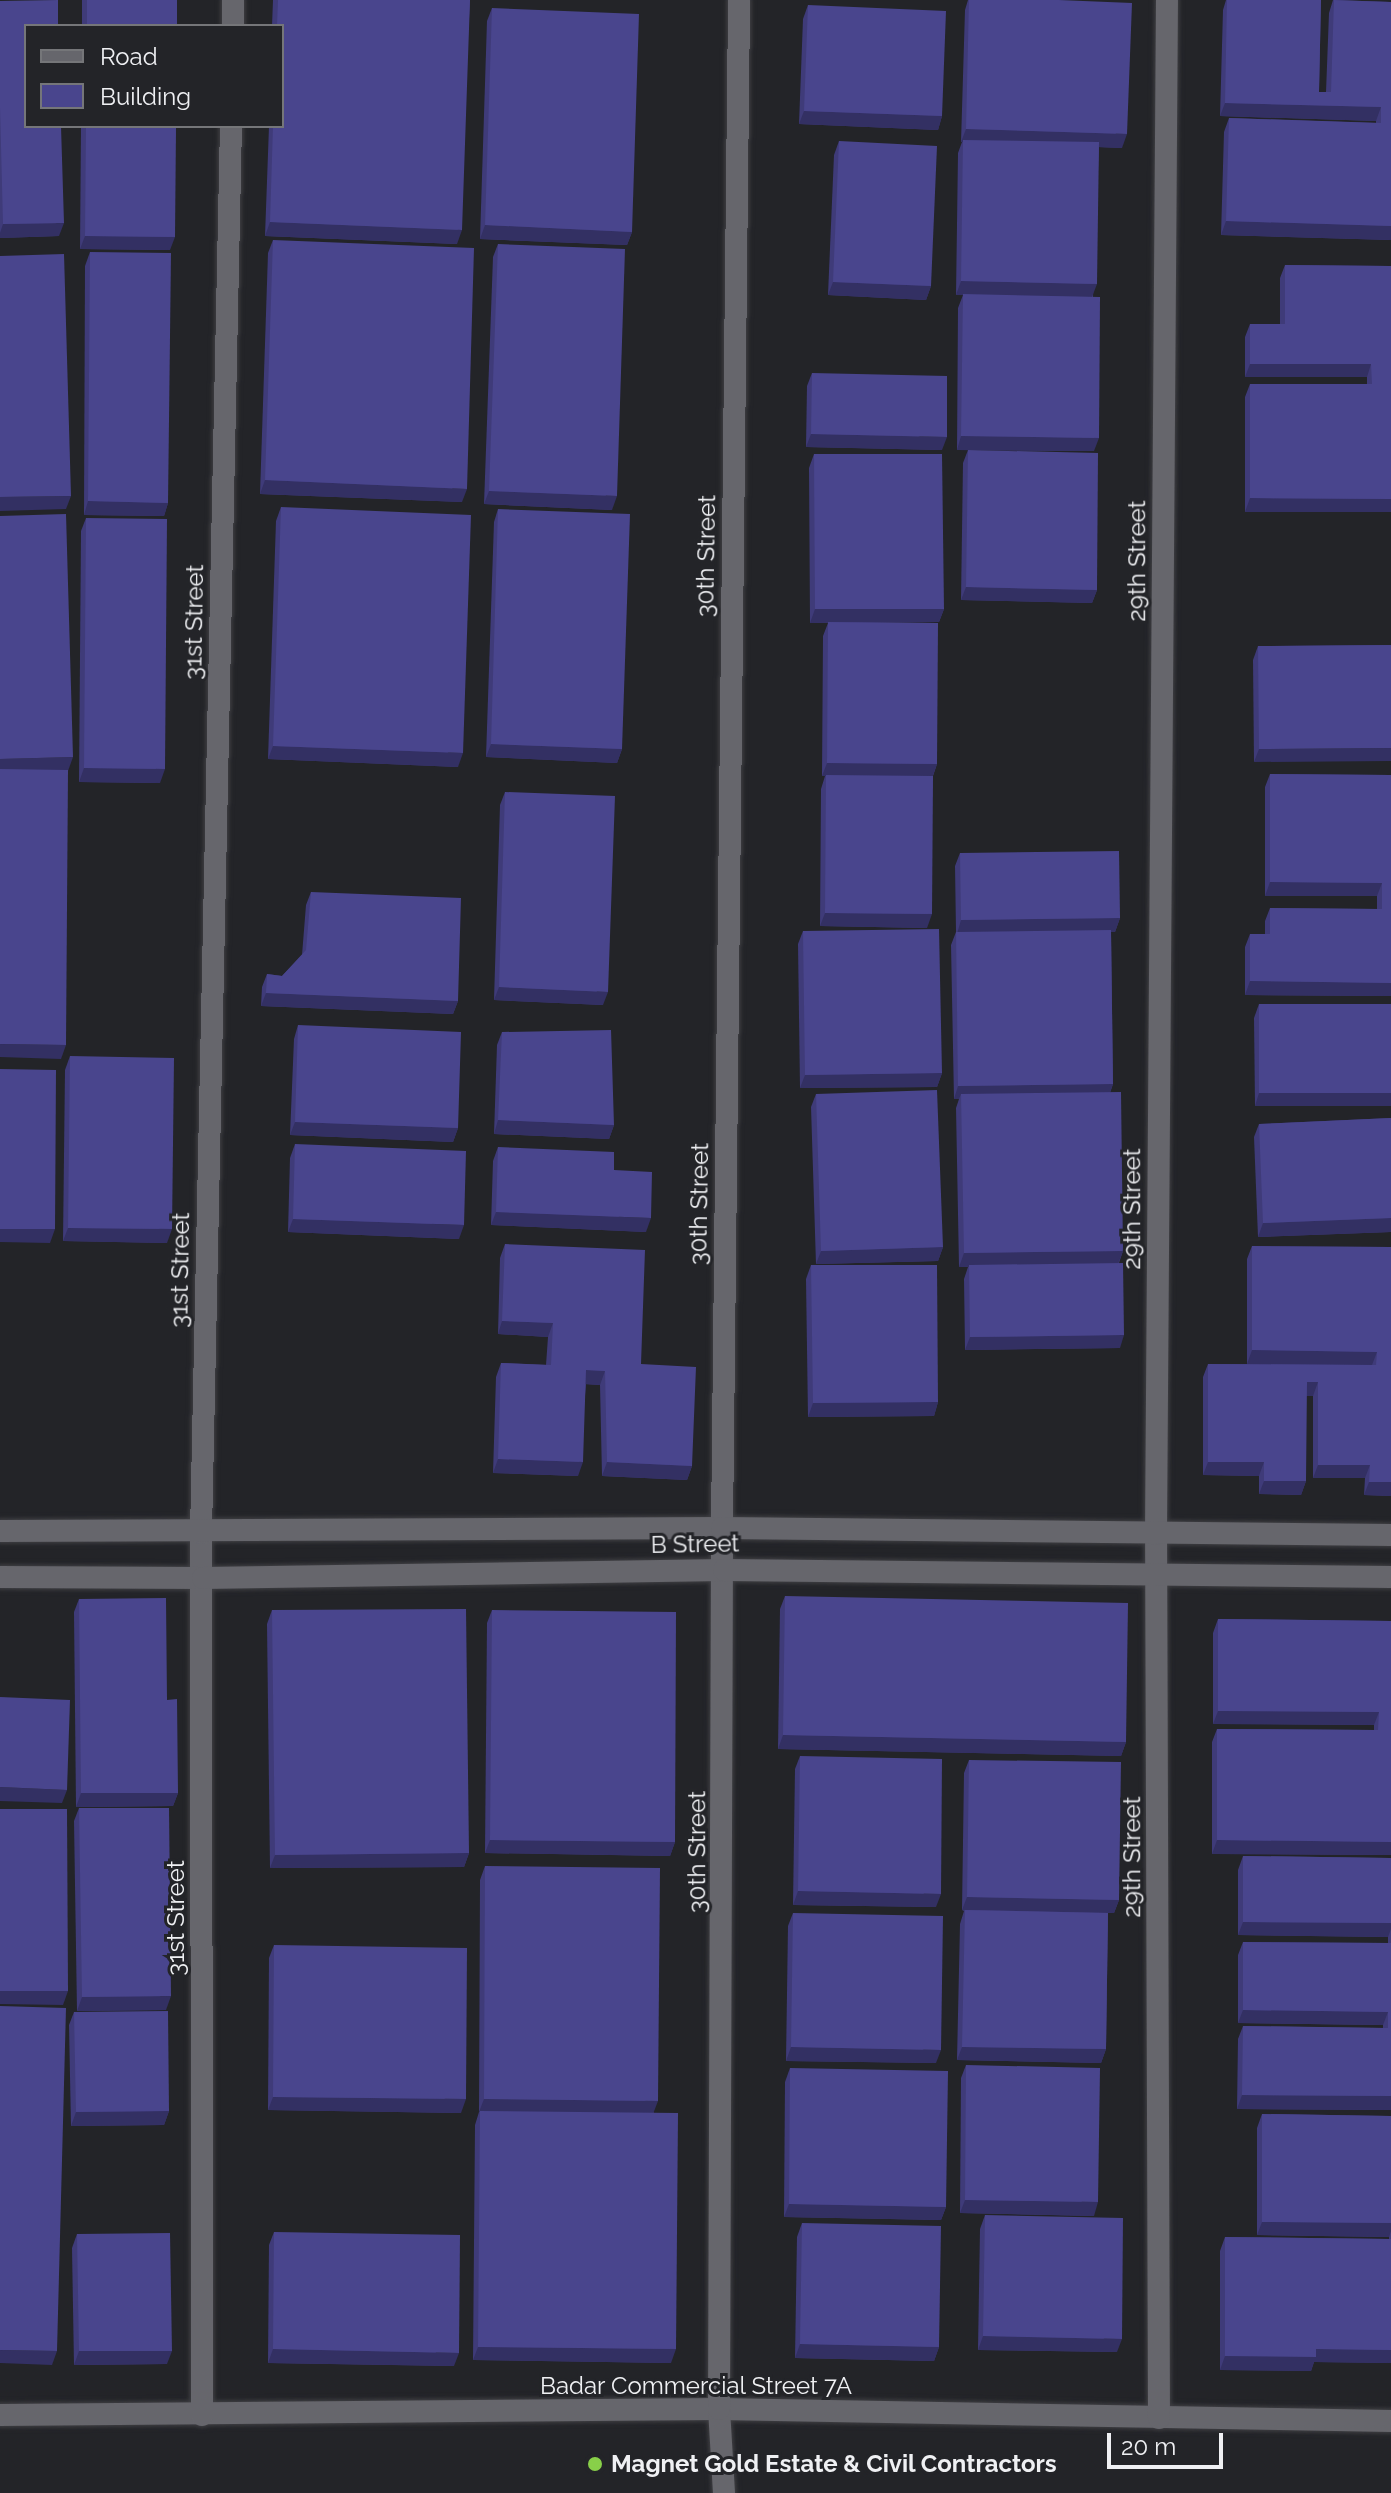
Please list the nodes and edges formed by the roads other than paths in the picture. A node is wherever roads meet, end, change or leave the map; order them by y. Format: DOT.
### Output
graph roads {
  1 [pos="233,0"];
  2 [pos="739,0"];
  3 [pos="1167,0"];
  4 [pos="233,24"];
  5 [pos="231,128"];
  6 [pos="722,1528"];
  7 [pos="0,1531"];
  8 [pos="201,1533"];
  9 [pos="1156,1534"];
  10 [pos="1391,1535"];
  11 [pos="724,1570"];
  12 [pos="1158,1575"];
  13 [pos="0,1577"];
  14 [pos="1391,1577"];
  15 [pos="203,1578"];
  16 [pos="719,2409"];
  17 [pos="0,2415"];
  18 [pos="202,2415"];
  19 [pos="1159,2418"];
  20 [pos="1391,2421"];
  21 [pos="724,2493"];
  1 -- 4 [label="street"];
  2 -- 6 [label="street, 30th Street"];
  3 -- 9 [label="street, 29th Street"];
  5 -- 8 [label="street, 31st Street"];
  6 -- 8 [label="street, B Street"];
  6 -- 9 [label="street, B Street"];
  6 -- 11 [label="street, 30th Street"];
  7 -- 8 [label="street, B Street"];
  8 -- 15 [label="street, 31st Street"];
  9 -- 10 [label="street, B Street"];
  9 -- 12 [label="street, 29th Street"];
  11 -- 12 [label="street, B Street"];
  11 -- 15 [label="street, B Street"];
  11 -- 16 [label="street, 30th Street"];
  12 -- 14 [label="street, B Street"];
  12 -- 19 [label="street, 29th Street"];
  13 -- 15 [label="street, B Street"];
  15 -- 18 [label="street, 31st Street"];
  16 -- 18 [label="street, Badar Commercial Street 7A"];
  16 -- 19 [label="street, Badar Commercial Street 7A"];
  16 -- 21 [label="street, 30th Street"];
  17 -- 18 [label="street, Badar Commercial Street 7A"];
  19 -- 20 [label="street, Badar Commercial Street 7A"];
}
